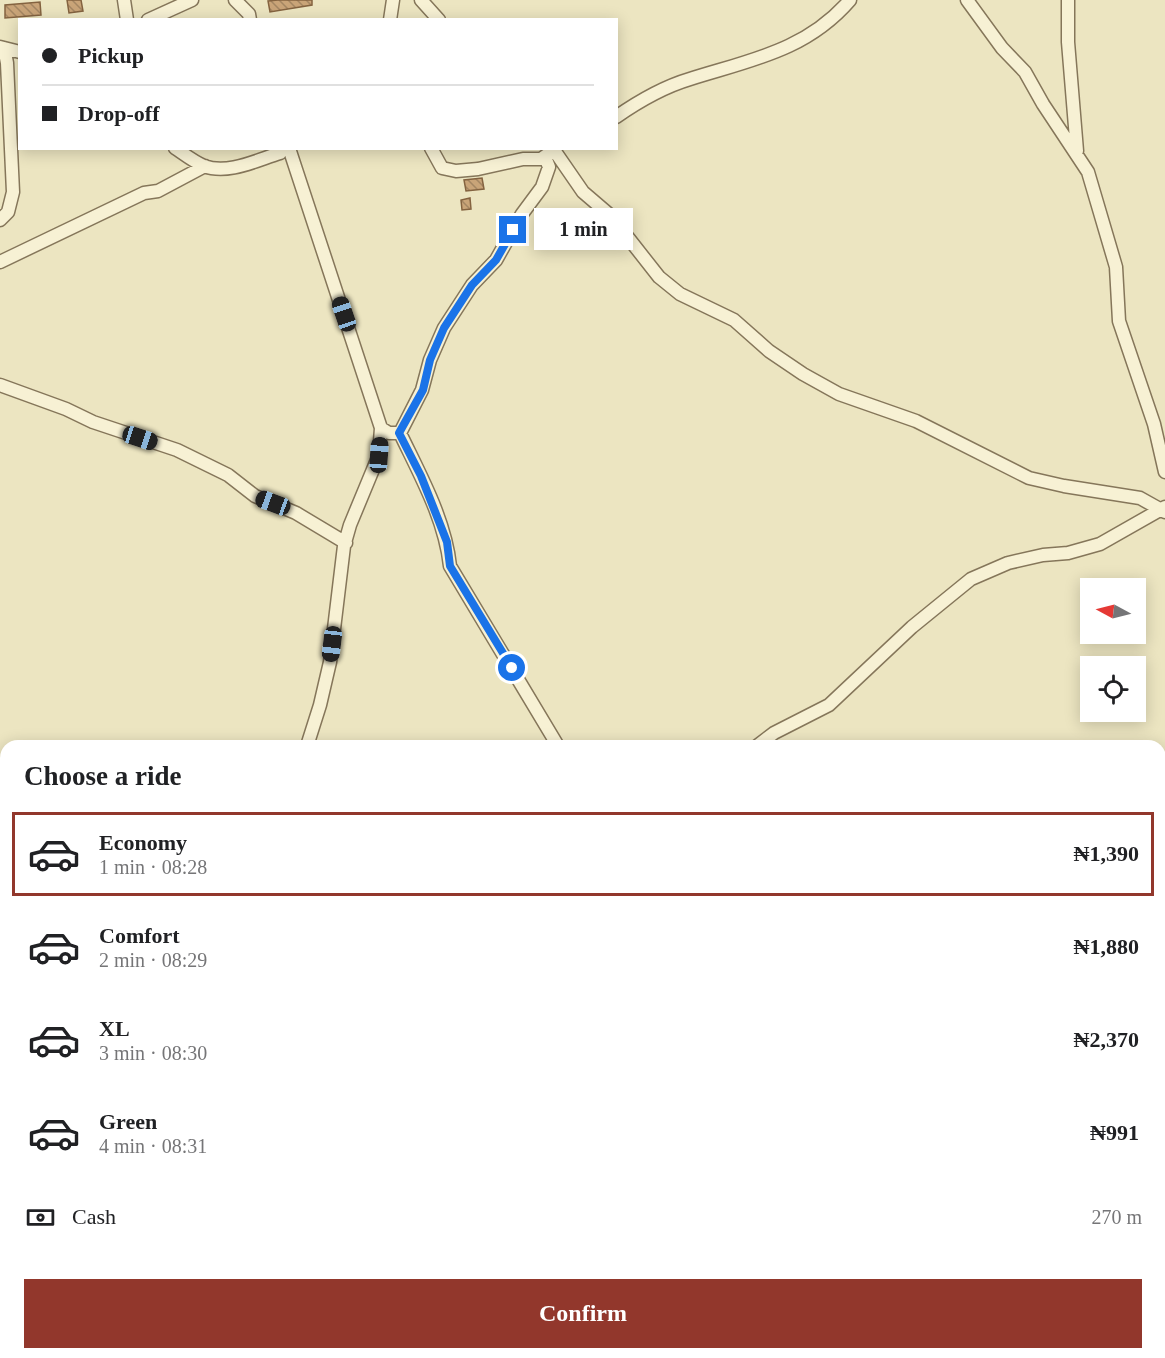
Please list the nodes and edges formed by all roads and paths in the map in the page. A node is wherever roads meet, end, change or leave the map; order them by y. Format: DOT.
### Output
graph roads {
  1 [pos="124,0"];
  2 [pos="192,0"];
  3 [pos="235,0"];
  4 [pos="393,0"];
  5 [pos="421,0"];
  6 [pos="849,0"];
  7 [pos="967,0"];
  8 [pos="1068,0"];
  9 [pos="127,18"];
  10 [pos="152,18"];
  11 [pos="250,18"];
  12 [pos="390,18"];
  13 [pos="437,18"];
  14 [pos="2,48"];
  15 [pos="18,52"];
  16 [pos="618,116"];
  17 [pos="178,150"];
  18 [pos="281,150"];
  19 [pos="290,150"];
  20 [pos="432,150"];
  21 [pos="553,151"];
  22 [pos="1077,155"];
  23 [pos="205,166"];
  24 [pos="0,220"];
  25 [pos="0,262"];
  26 [pos="0,385"];
  27 [pos="381,428"];
  28 [pos="399,433"];
  29 [pos="1165,472"];
  30 [pos="1164,509"];
  31 [pos="345,543"];
  32 [pos="309,740"];
  33 [pos="554,740"];
  34 [pos="765,740"];
  1 -- 9 [label="street"];
  2 -- 10 [label="street"];
  3 -- 11 [label="street"];
  4 -- 12 [label="street"];
  5 -- 13 [label="street"];
  6 -- 16 [label="street"];
  7 -- 22 [label="street"];
  8 -- 22 [label="street"];
  14 -- 15 [label="street"];
  14 -- 24 [label="street"];
  17 -- 23 [label="street"];
  18 -- 23 [label="street"];
  19 -- 27 [label="street"];
  20 -- 21 [label="street"];
  21 -- 28 [label="street"];
  21 -- 30 [label="street"];
  22 -- 29 [label="street"];
  23 -- 25 [label="street"];
  26 -- 31 [label="street"];
  27 -- 28 [label="street"];
  27 -- 31 [label="street"];
  28 -- 33 [label="street"];
  30 -- 34 [label="street"];
  31 -- 32 [label="street"];
}
